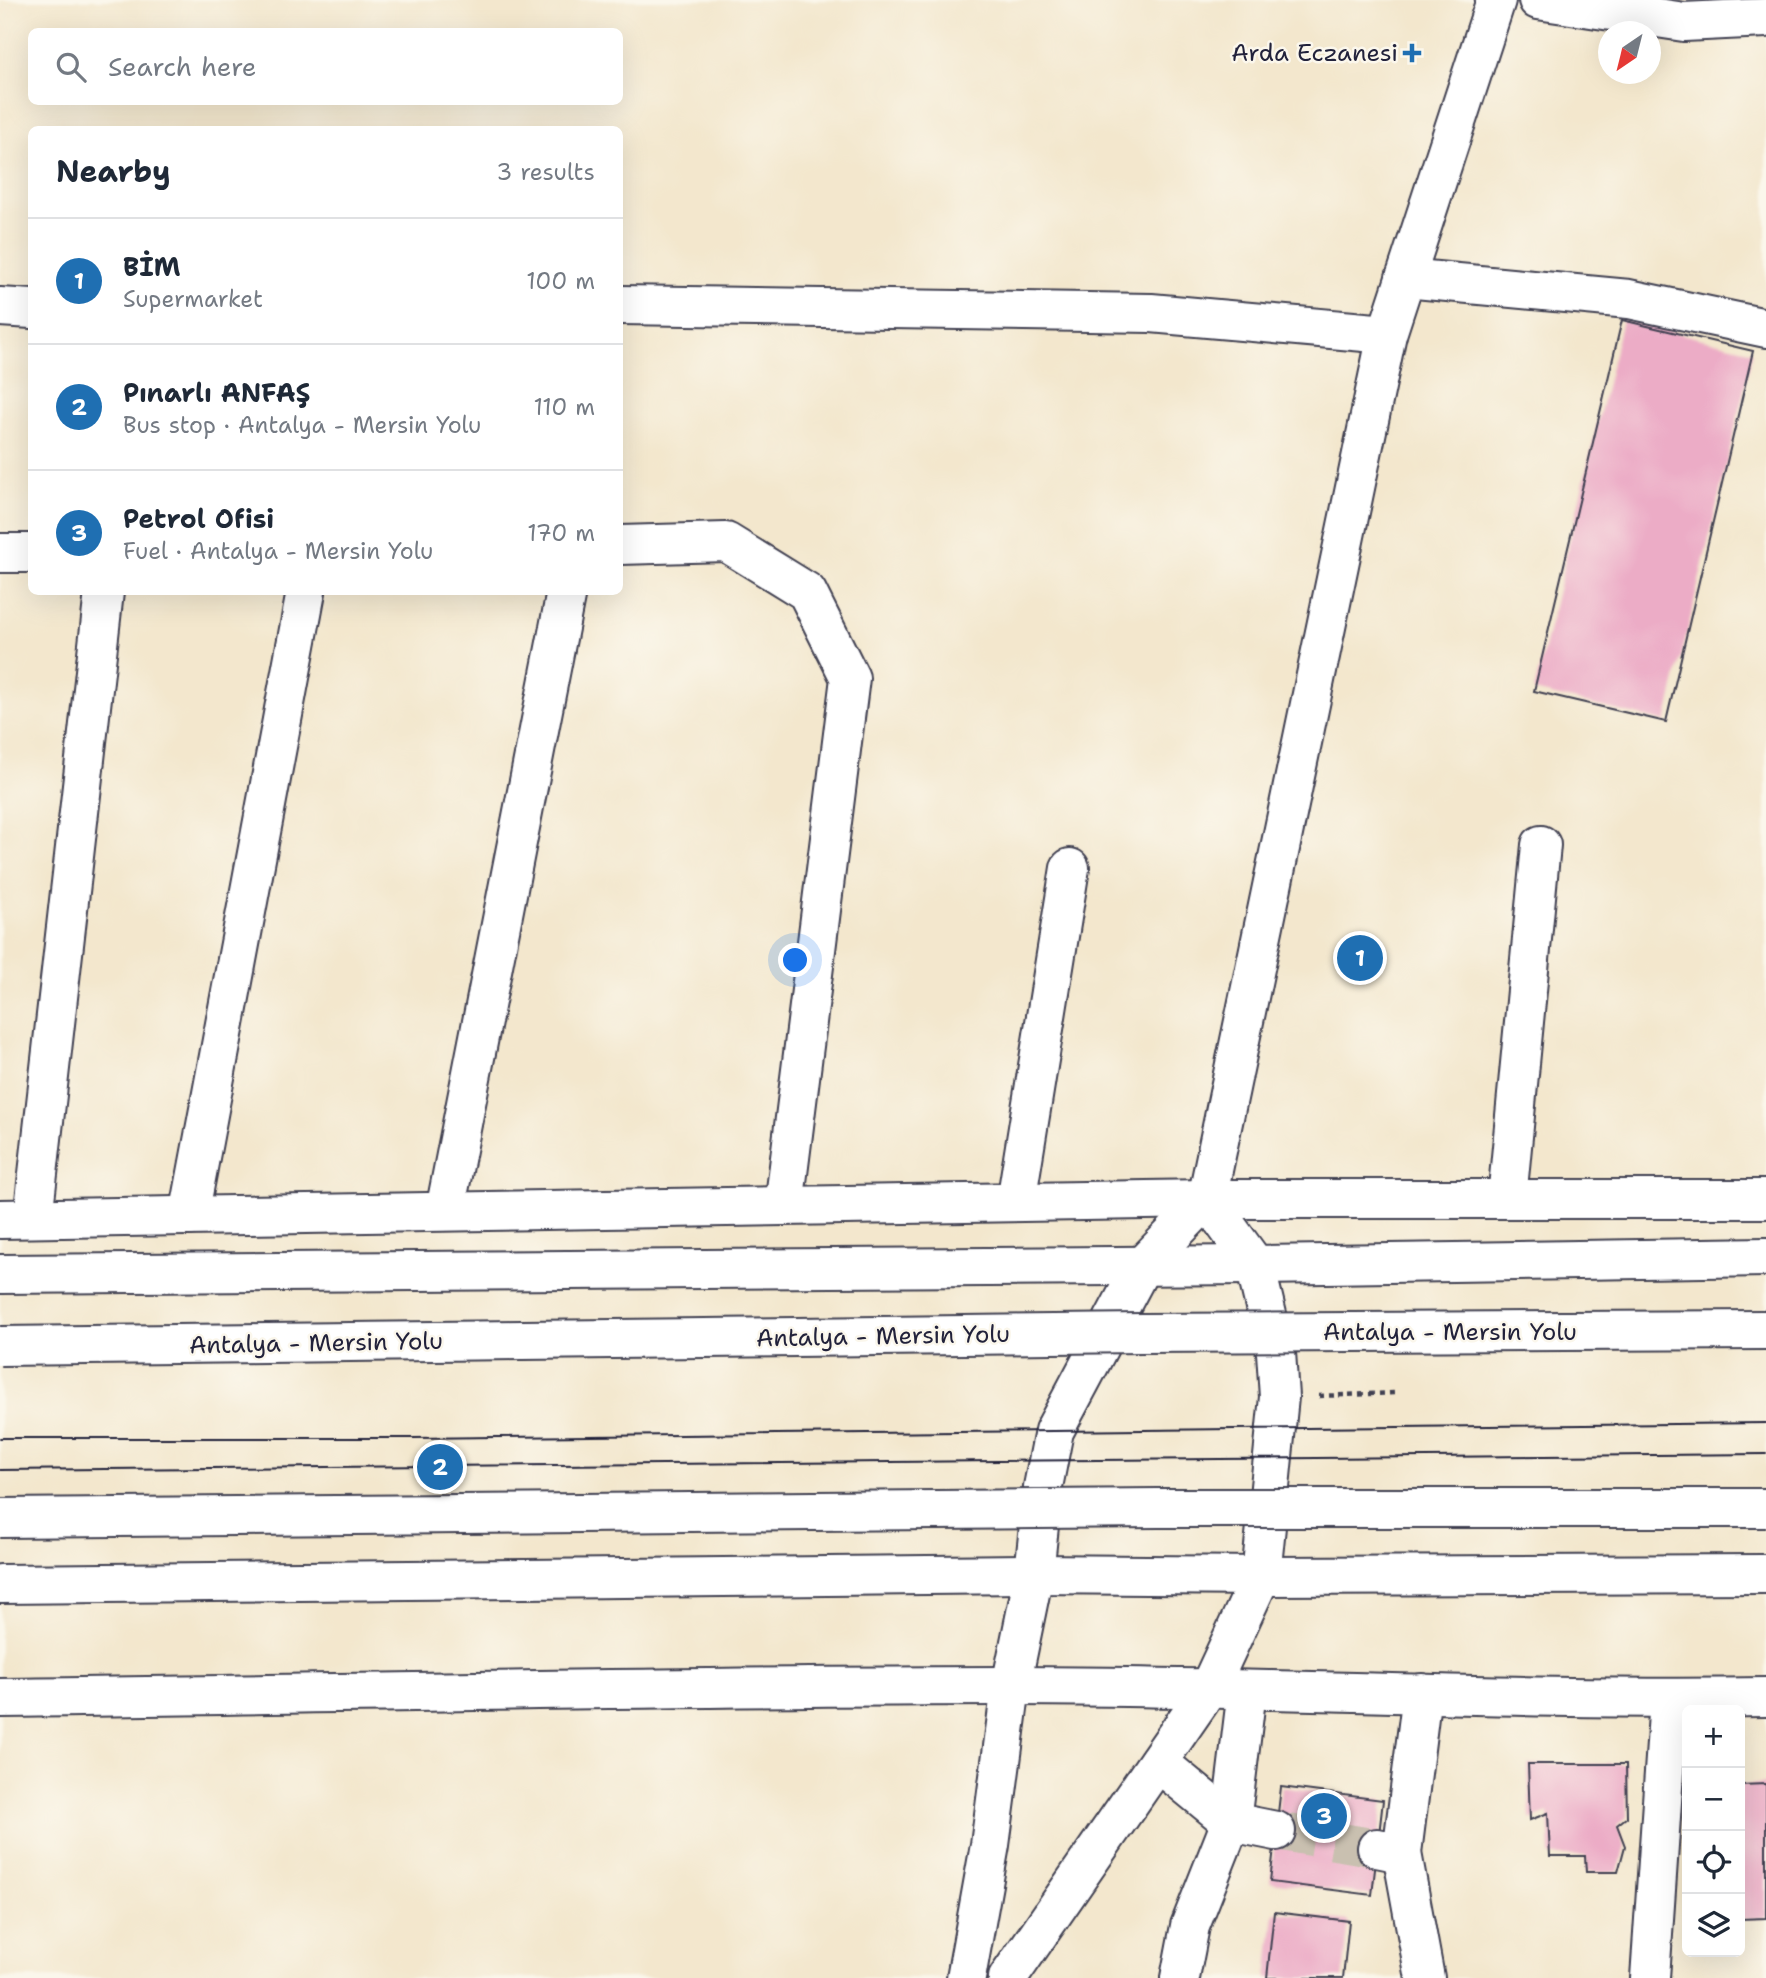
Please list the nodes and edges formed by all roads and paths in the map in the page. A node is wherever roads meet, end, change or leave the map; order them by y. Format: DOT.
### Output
graph roads {
  1 [pos="1496,0"];
  2 [pos="1538,0"];
  3 [pos="1766,18"];
  4 [pos="1405,278"];
  5 [pos="623,305"];
  6 [pos="0,307"];
  7 [pos="28,309"];
  8 [pos="1766,328"];
  9 [pos="1387,334"];
  10 [pos="623,544"];
  11 [pos="0,553"];
  12 [pos="28,554"];
  13 [pos="104,595"];
  14 [pos="305,595"];
  15 [pos="565,595"];
  16 [pos="1541,845"];
  17 [pos="1070,868"];
  18 [pos="1207,1199"];
  19 [pos="1507,1199"];
  20 [pos="1766,1199"];
  21 [pos="1016,1202"];
  22 [pos="784,1206"];
  23 [pos="445,1211"];
  24 [pos="189,1216"];
  25 [pos="17,1218"];
  26 [pos="1766,1258"];
  27 [pos="1255,1265"];
  28 [pos="1142,1266"];
  29 [pos="0,1274"];
  30 [pos="1766,1331"];
  31 [pos="0,1346"];
  32 [pos="1395,1393"];
  33 [pos="1279,1397"];
  34 [pos="1766,1508"];
  35 [pos="0,1518"];
  36 [pos="1034,1574"];
  37 [pos="1766,1574"];
  38 [pos="1261,1576"];
  39 [pos="0,1584"];
  40 [pos="1011,1686"];
  41 [pos="1209,1688"];
  42 [pos="1247,1690"];
  43 [pos="1422,1693"];
  44 [pos="1766,1697"];
  45 [pos="0,1698"];
  46 [pos="1669,1699"];
  47 [pos="1158,1762"];
  48 [pos="1231,1822"];
  49 [pos="1276,1831"];
  50 [pos="966,1978"];
  51 [pos="1008,1978"];
  52 [pos="1180,1978"];
  53 [pos="1425,1978"];
  54 [pos="1650,1978"];
  1 -- 4 [label="main road"];
  2 -- 3 [label="main road"];
  4 -- 8 [label="main road"];
  4 -- 9 [label="main road"];
  5 -- 9 [label="main road"];
  6 -- 7 [label="main road"];
  9 -- 18 [label="main road"];
  10 -- 22 [label="main road"];
  11 -- 12 [label="main road"];
  13 -- 25 [label="main road"];
  14 -- 24 [label="main road"];
  15 -- 23 [label="main road"];
  16 -- 19 [label="main road"];
  17 -- 21 [label="main road"];
  18 -- 19 [label="main road"];
  18 -- 21 [label="main road"];
  18 -- 27 [label="main road"];
  18 -- 28 [label="main road"];
  19 -- 20 [label="main road"];
  21 -- 22 [label="main road"];
  22 -- 23 [label="main road"];
  23 -- 24 [label="main road"];
  24 -- 25 [label="main road"];
  26 -- 27 [label="main road"];
  27 -- 28 [label="main road"];
  27 -- 33 [label="main road"];
  28 -- 29 [label="main road"];
  28 -- 36 [label="main road"];
  30 -- 31 [label="main road, Antalya - Mersin Yolu, bridge"];
  32 -- 33 [label="path"];
  33 -- 38 [label="main road"];
  34 -- 35 [label="main road, bridge"];
  36 -- 38 [label="main road"];
  36 -- 39 [label="main road"];
  36 -- 40 [label="main road"];
  37 -- 38 [label="main road"];
  38 -- 41 [label="main road"];
  40 -- 41 [label="main road"];
  40 -- 45 [label="main road"];
  40 -- 50 [label="main road"];
  41 -- 42 [label="main road"];
  41 -- 47 [label="main road"];
  42 -- 43 [label="main road"];
  42 -- 48 [label="main road"];
  43 -- 46 [label="main road"];
  43 -- 53 [label="main road"];
  44 -- 46 [label="main road"];
  46 -- 54 [label="main road"];
  47 -- 48 [label="main road"];
  47 -- 51 [label="main road"];
  48 -- 49 [label="main road"];
  48 -- 52 [label="main road"];
}
